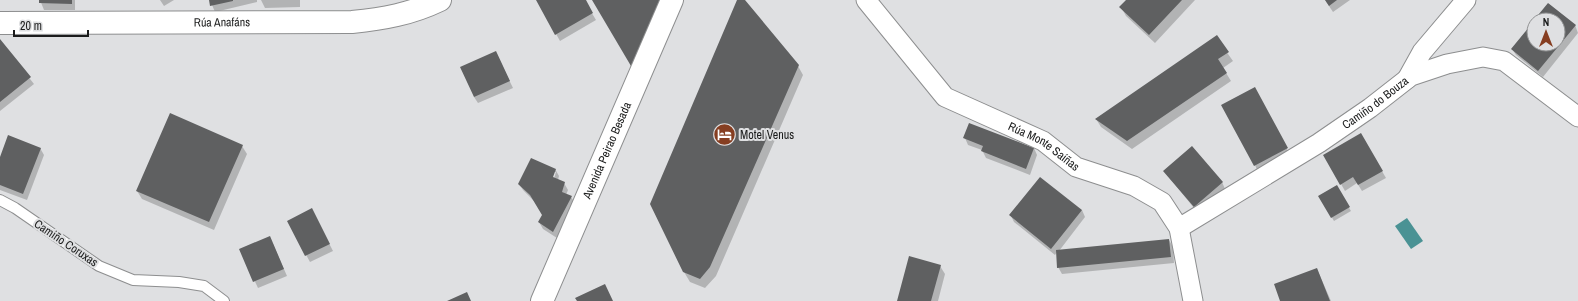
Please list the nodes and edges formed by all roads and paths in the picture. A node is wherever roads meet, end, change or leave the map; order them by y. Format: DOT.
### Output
graph roads {
  1 [pos="440,0"];
  2 [pos="672,0"];
  3 [pos="866,0"];
  4 [pos="1466,0"];
  5 [pos="0,23"];
  6 [pos="1407,79"];
  7 [pos="1578,117"];
  8 [pos="0,200"];
  9 [pos="1179,228"];
  10 [pos="224,301"];
  11 [pos="542,301"];
  12 [pos="1193,301"];
  1 -- 5 [label="street, Rúa Anafáns"];
  2 -- 11 [label="street, Avenida Peirao Besada"];
  3 -- 9 [label="street, Rúa Monte Saíñas"];
  4 -- 6 [label="street"];
  6 -- 7 [label="street, Camiño do Bouza"];
  6 -- 9 [label="street, Camiño do Bouza"];
  8 -- 10 [label="lane, Camiño Coruxas"];
  9 -- 12 [label="street, Rúa Monte Saíñas"];
}
